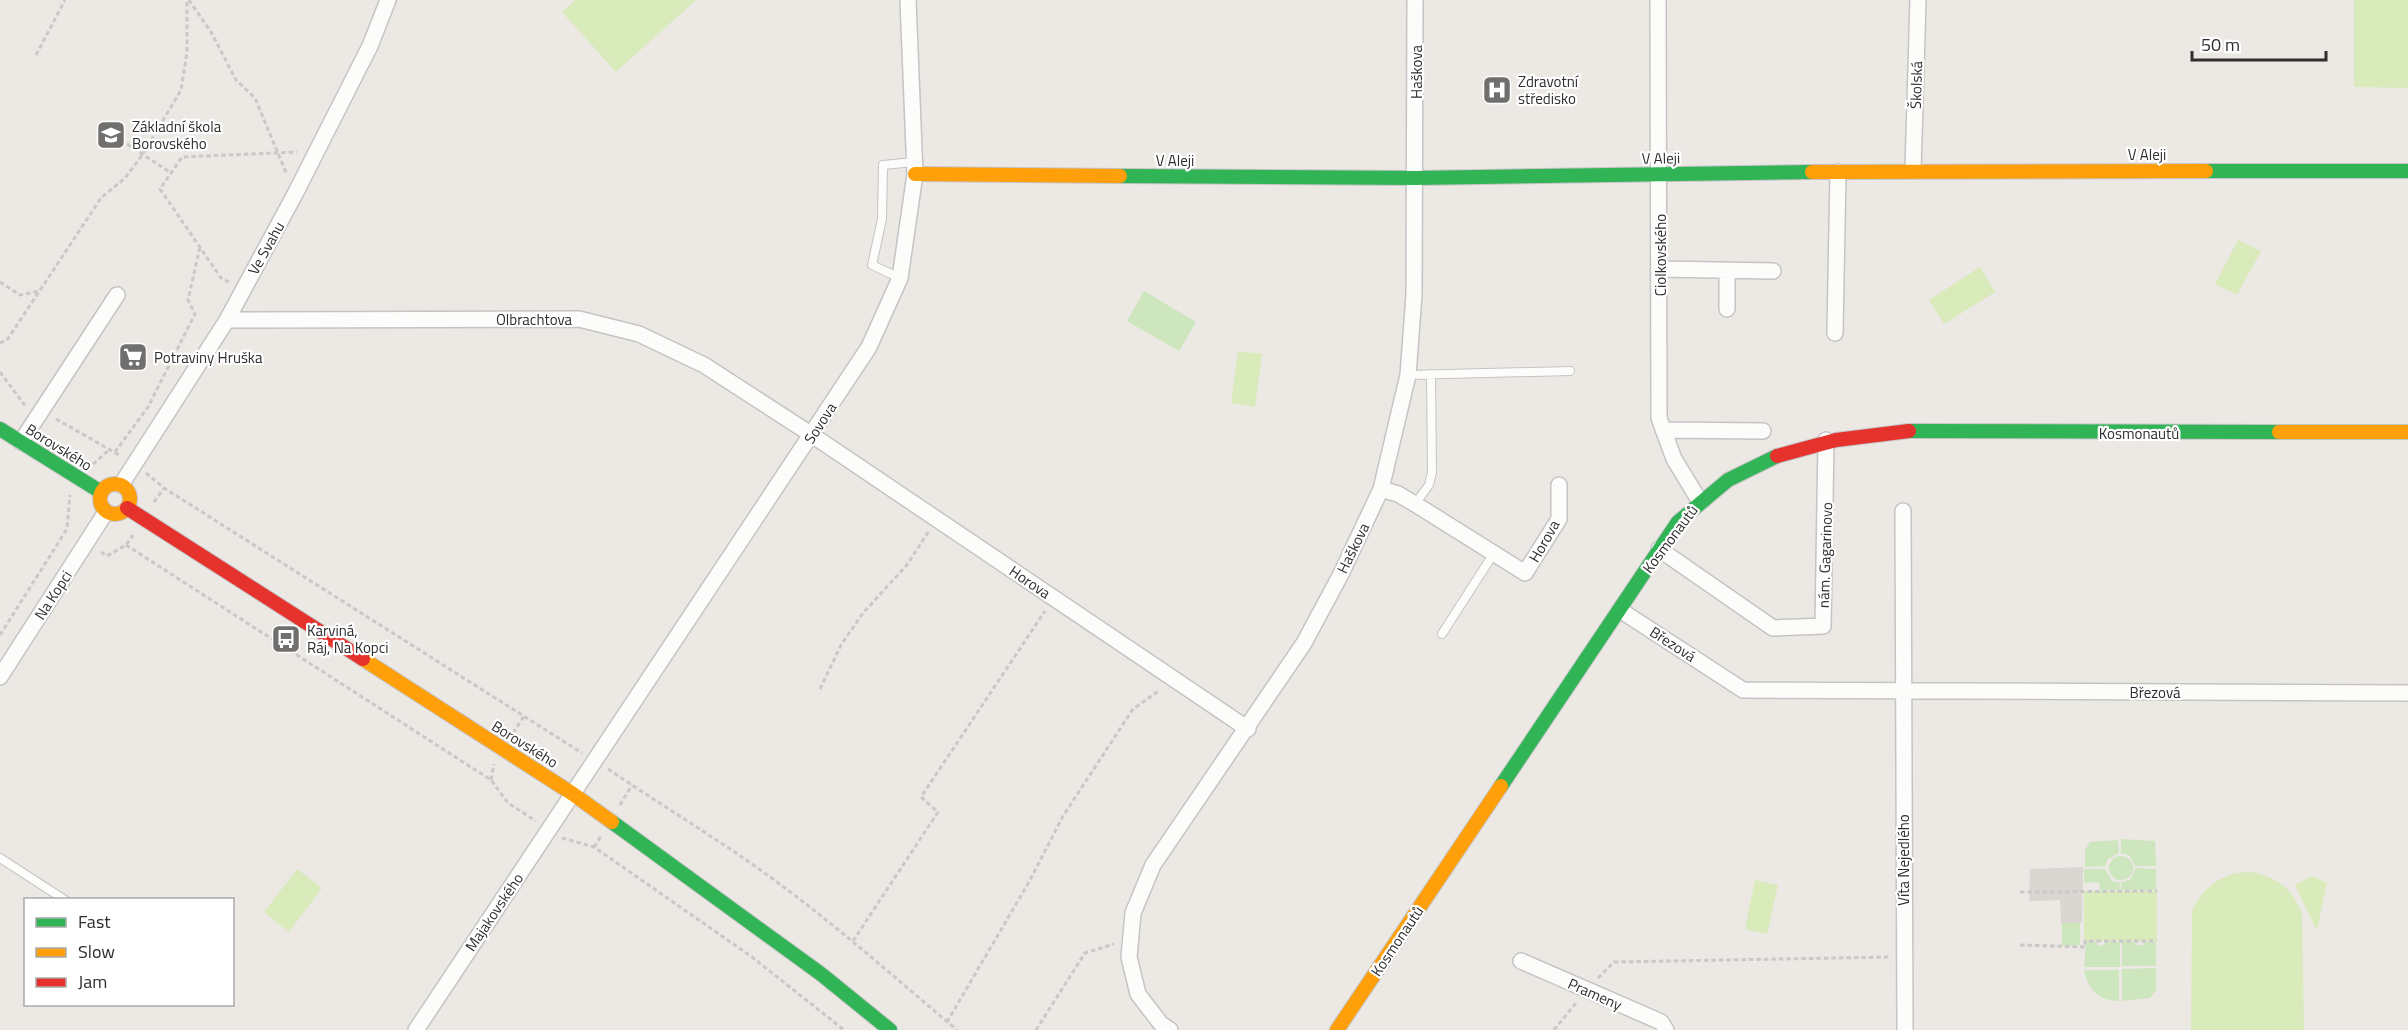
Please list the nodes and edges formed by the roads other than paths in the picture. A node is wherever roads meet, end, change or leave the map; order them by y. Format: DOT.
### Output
graph roads {
  1 [pos="388,0"];
  2 [pos="908,0"];
  3 [pos="1415,0"];
  4 [pos="1658,0"];
  5 [pos="1918,0"];
  6 [pos="914,168"];
  7 [pos="1913,170"];
  8 [pos="2408,171"];
  9 [pos="1838,172"];
  10 [pos="1659,174"];
  11 [pos="1416,178"];
  12 [pos="1660,269"];
  13 [pos="1726,270"];
  14 [pos="1773,271"];
  15 [pos="900,278"];
  16 [pos="117,295"];
  17 [pos="1727,309"];
  18 [pos="226,320"];
  19 [pos="1835,333"];
  20 [pos="1570,371"];
  21 [pos="1431,374"];
  22 [pos="1408,375"];
  23 [pos="0,429"];
  24 [pos="1663,430"];
  25 [pos="1763,430"];
  26 [pos="2408,432"];
  27 [pos="812,435"];
  28 [pos="1826,440"];
  29 [pos="21,442"];
  30 [pos="121,485"];
  31 [pos="1559,485"];
  32 [pos="1381,489"];
  33 [pos="101,492"];
  34 [pos="1700,500"];
  35 [pos="1415,504"];
  36 [pos="127,508"];
  37 [pos="1903,511"];
  38 [pos="106,512"];
  39 [pos="1659,549"];
  40 [pos="1494,553"];
  41 [pos="1620,610"];
  42 [pos="1442,634"];
  43 [pos="0,677"];
  44 [pos="1902,690"];
  45 [pos="2408,693"];
  46 [pos="1248,729"];
  47 [pos="573,794"];
  48 [pos="0,858"];
  49 [pos="62,898"];
  50 [pos="1521,961"];
  51 [pos="416,1030"];
  52 [pos="890,1030"];
  53 [pos="1170,1030"];
  54 [pos="1337,1030"];
  55 [pos="1666,1030"];
  56 [pos="1905,1030"];
  1 -- 18 [label="street, Ve Svahu"];
  2 -- 6 [label="street, Sovova"];
  3 -- 11 [label="street, Haškova"];
  4 -- 10 [label="street, Ciolkovského"];
  5 -- 7 [label="street, Školská"];
  6 -- 11 [label="street, V Aleji"];
  6 -- 15 [label="street, Sovova"];
  6 -- 15 [label="lane"];
  7 -- 8 [label="street, V Aleji"];
  7 -- 9 [label="street, V Aleji"];
  9 -- 10 [label="street, V Aleji"];
  9 -- 19 [label="street"];
  10 -- 11 [label="street, V Aleji"];
  10 -- 12 [label="street, Ciolkovského"];
  11 -- 22 [label="street, Haškova"];
  12 -- 13 [label="street"];
  12 -- 24 [label="street, Ciolkovského"];
  13 -- 14 [label="street"];
  13 -- 17 [label="street"];
  15 -- 27 [label="street, Sovova"];
  16 -- 29 [label="street"];
  18 -- 27 [label="street, Olbrachtova"];
  18 -- 30 [label="street, Ve Svahu"];
  20 -- 21 [label="lane"];
  21 -- 22 [label="lane"];
  21 -- 35 [label="lane"];
  22 -- 32 [label="street, Haškova"];
  23 -- 29 [label="street, Borovského"];
  24 -- 25 [label="street"];
  24 -- 34 [label="street, Ciolkovského"];
  26 -- 28 [label="street, Kosmonautů"];
  27 -- 46 [label="street, Horova"];
  27 -- 47 [label="street, Sovova"];
  28 -- 34 [label="street, Kosmonautů"];
  28 -- 39 [label="street, nám. Gagarinovo"];
  29 -- 33 [label="street, Borovského"];
  30 -- 33 [label="street"];
  30 -- 36 [label="street"];
  31 -- 40 [label="street, Horova"];
  32 -- 35 [label="street, Horova"];
  32 -- 46 [label="street, Haškova"];
  33 -- 38 [label="street"];
  34 -- 39 [label="street, Kosmonautů"];
  35 -- 40 [label="street, Horova"];
  36 -- 38 [label="street"];
  36 -- 47 [label="street, Borovského"];
  37 -- 44 [label="street"];
  38 -- 43 [label="street, Na Kopci"];
  39 -- 41 [label="street, Kosmonautů"];
  40 -- 42 [label="lane"];
  41 -- 44 [label="street, Březová"];
  41 -- 54 [label="street, Kosmonautů"];
  44 -- 45 [label="street, Březová"];
  44 -- 56 [label="street, Víta Nejedlého"];
  46 -- 53 [label="street, Haškova"];
  47 -- 51 [label="street, Majakovského"];
  47 -- 52 [label="street, Borovského"];
  48 -- 49 [label="lane"];
  50 -- 55 [label="street, Prameny"];
}
